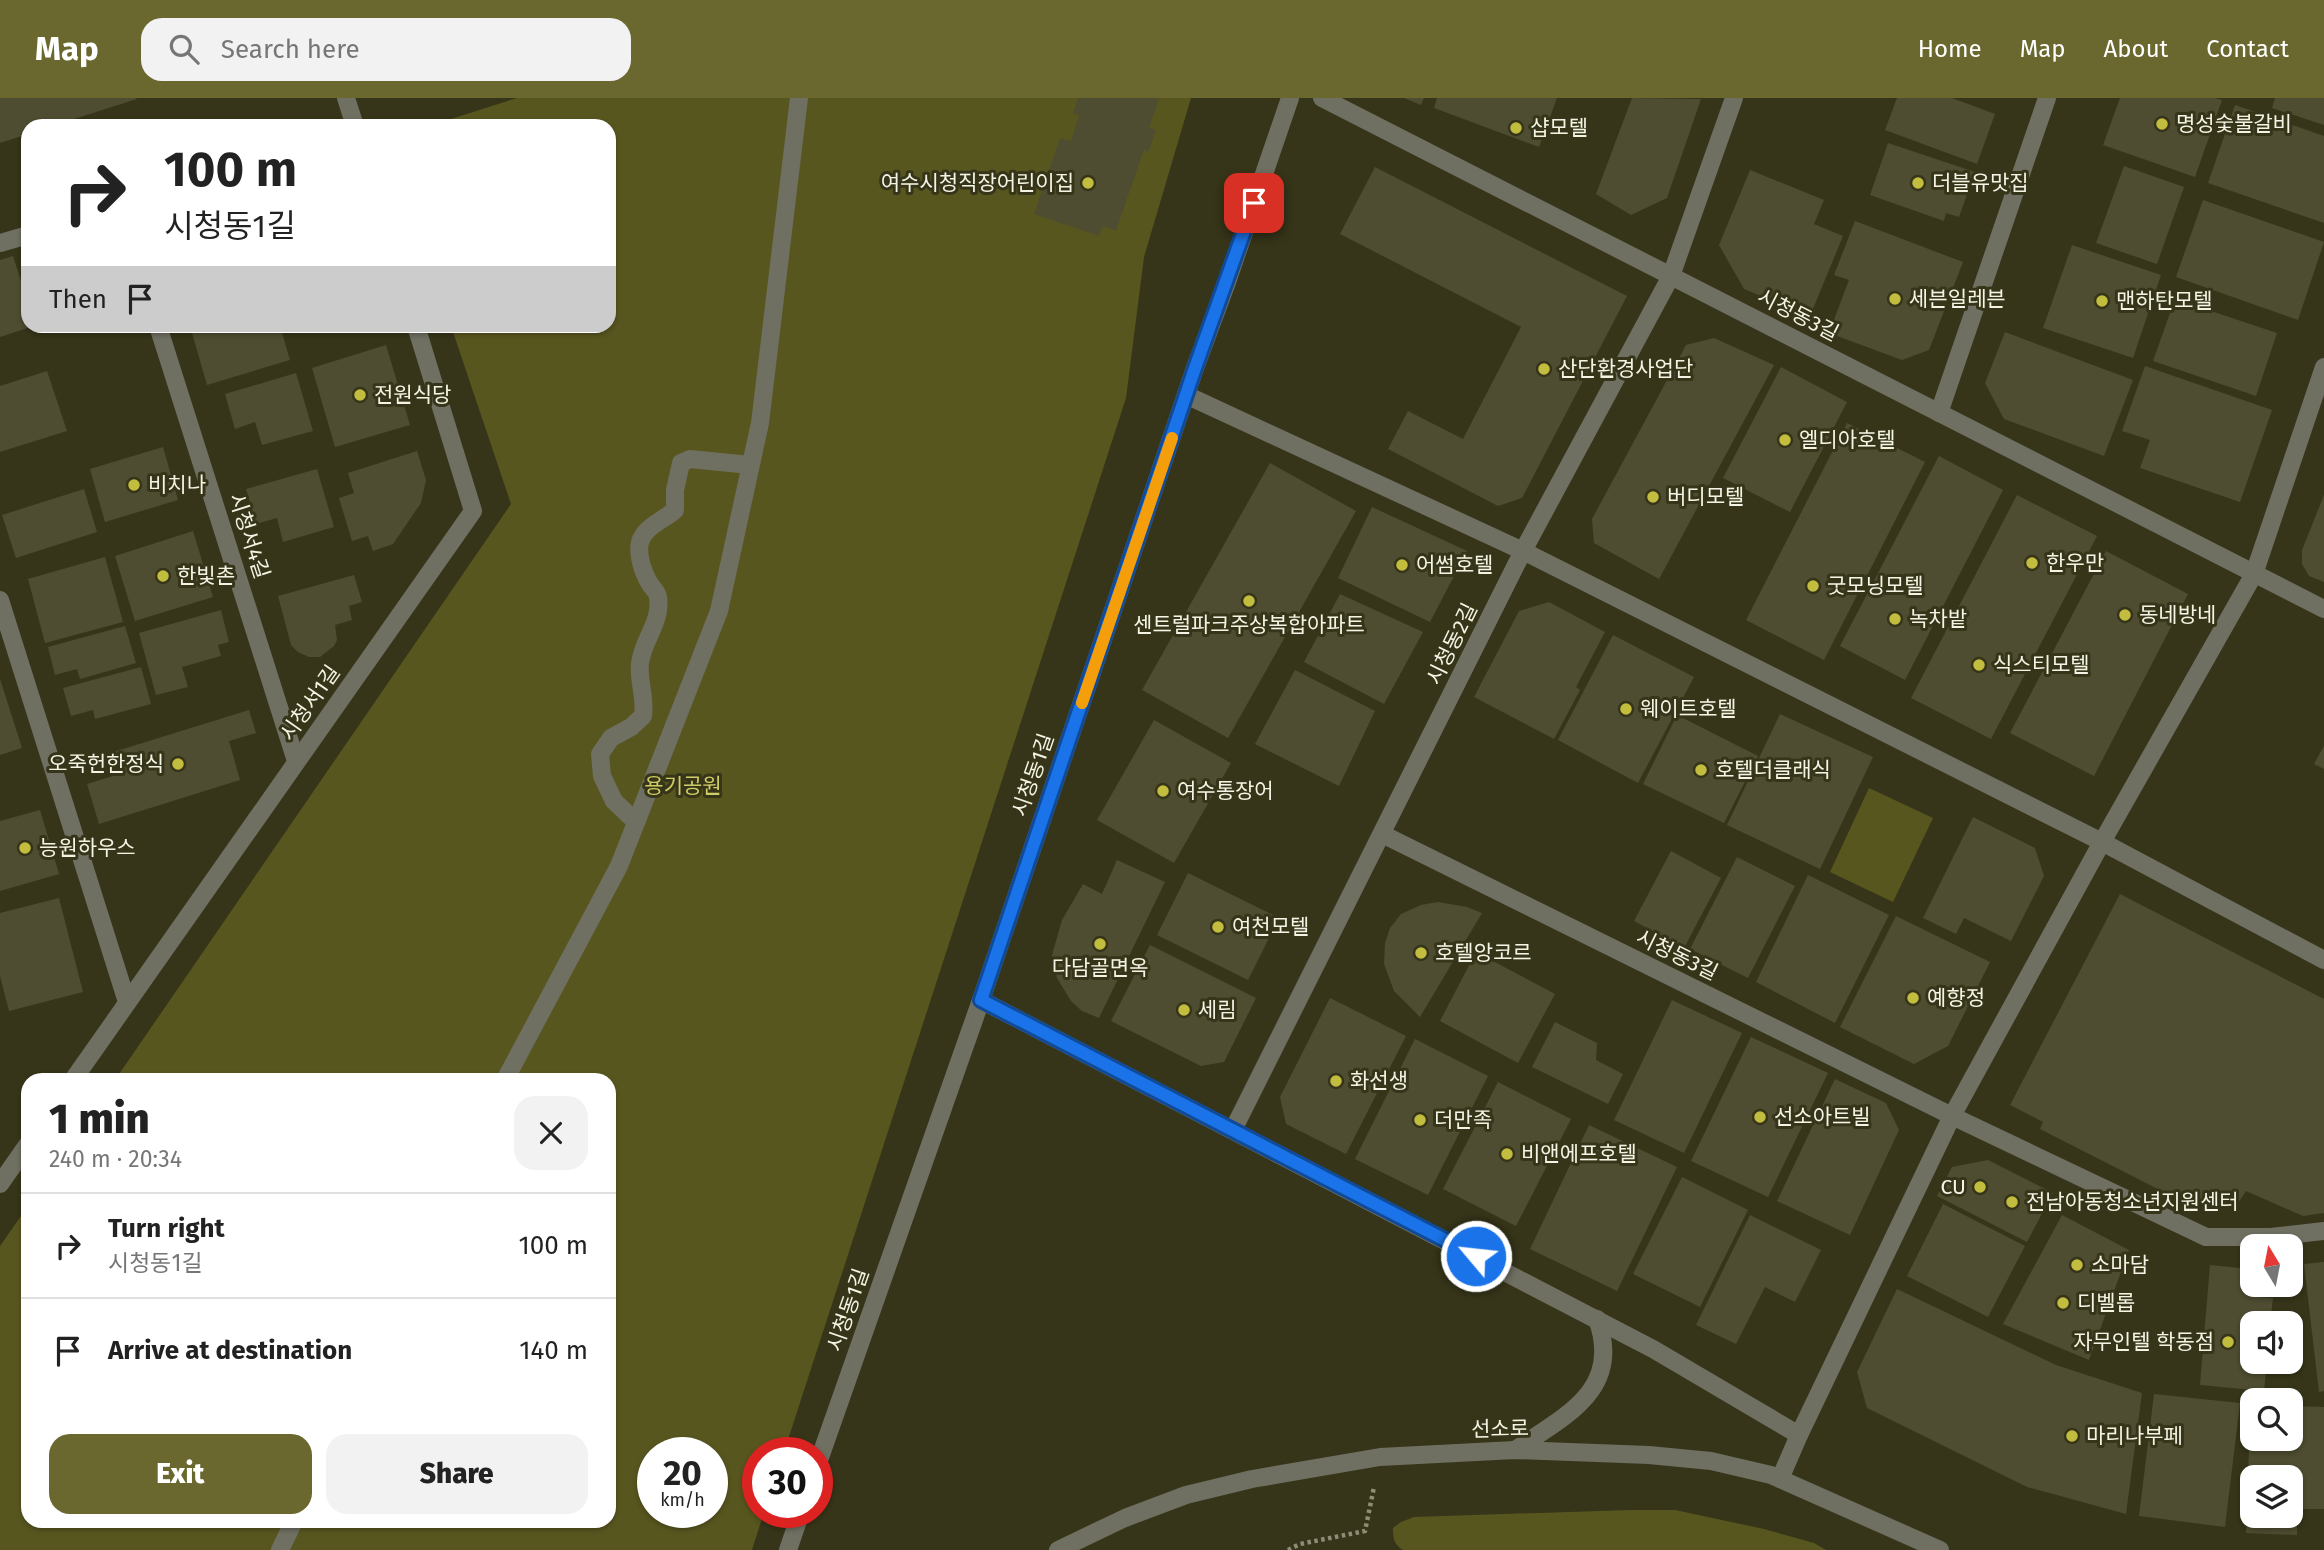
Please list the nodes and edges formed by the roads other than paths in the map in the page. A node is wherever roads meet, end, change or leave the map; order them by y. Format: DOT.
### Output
graph roads {
  1 [pos="346,98"];
  2 [pos="799,98"];
  3 [pos="1290,98"];
  4 [pos="1322,98"];
  5 [pos="1734,98"];
  6 [pos="2048,98"];
  7 [pos="353,119"];
  8 [pos="21,236"];
  9 [pos="0,243"];
  10 [pos="1671,276"];
  11 [pos="160,333"];
  12 [pos="418,333"];
  13 [pos="2324,367"];
  14 [pos="1186,396"];
  15 [pos="1939,413"];
  16 [pos="750,465"];
  17 [pos="1523,551"];
  18 [pos="2254,573"];
  19 [pos="0,600"];
  20 [pos="2324,609"];
  21 [pos="296,761"];
  22 [pos="636,822"];
  23 [pos="1382,834"];
  24 [pos="2102,842"];
  25 [pos="2324,960"];
  26 [pos="981,1000"];
  27 [pos="127,1002"];
  28 [pos="78,1073"];
  29 [pos="509,1073"];
  30 [pos="1952,1116"];
  31 [pos="1233,1130"];
  32 [pos="21,1154"];
  33 [pos="0,1184"];
  34 [pos="2324,1231"];
  35 [pos="1597,1319"];
  36 [pos="1799,1435"];
  37 [pos="827,1437"];
  38 [pos="1515,1450"];
  39 [pos="1780,1479"];
  40 [pos="291,1528"];
  41 [pos="796,1528"];
  42 [pos="280,1550"];
  43 [pos="788,1550"];
  44 [pos="1058,1550"];
  45 [pos="1940,1550"];
  1 -- 7 [label="street"];
  2 -- 16 [label="street"];
  3 -- 14 [label="street, 시청동1길"];
  4 -- 10 [label="street, 시청동3길"];
  5 -- 10 [label="street, 시청동2길"];
  6 -- 15 [label="street"];
  8 -- 9 [label="street"];
  10 -- 15 [label="street, 시청동3길"];
  10 -- 17 [label="street, 시청동2길"];
  11 -- 21 [label="street, 시청서4길"];
  12 -- 21 [label="street, 시청서1길"];
  13 -- 18 [label="street"];
  14 -- 17 [label="street"];
  14 -- 26 [label="street, 시청동1길"];
  15 -- 18 [label="street, 시청동3길"];
  16 -- 22 [label="street"];
  16 -- 22 [label="street"];
  17 -- 23 [label="street, 시청동2길"];
  17 -- 24 [label="street"];
  18 -- 20 [label="street, 시청동3길"];
  18 -- 24 [label="street"];
  19 -- 27 [label="street"];
  21 -- 27 [label="street, 시청서1길"];
  22 -- 29 [label="street"];
  23 -- 30 [label="street, 시청동3길"];
  23 -- 31 [label="street, 시청동2길"];
  24 -- 25 [label="street"];
  24 -- 30 [label="street"];
  26 -- 31 [label="street"];
  26 -- 37 [label="street, 시청동1길"];
  27 -- 28 [label="street, 시청서1길"];
  30 -- 34 [label="street, 시청동3길"];
  30 -- 36 [label="street"];
  31 -- 35 [label="street"];
  32 -- 33 [label="street"];
  35 -- 36 [label="street"];
  35 -- 38 [label="street"];
  36 -- 39 [label="street"];
  38 -- 39 [label="street, 선소로"];
  38 -- 44 [label="street, 선소로"];
  39 -- 45 [label="street, 선소로"];
  40 -- 42 [label="street"];
  41 -- 43 [label="street"];
}
